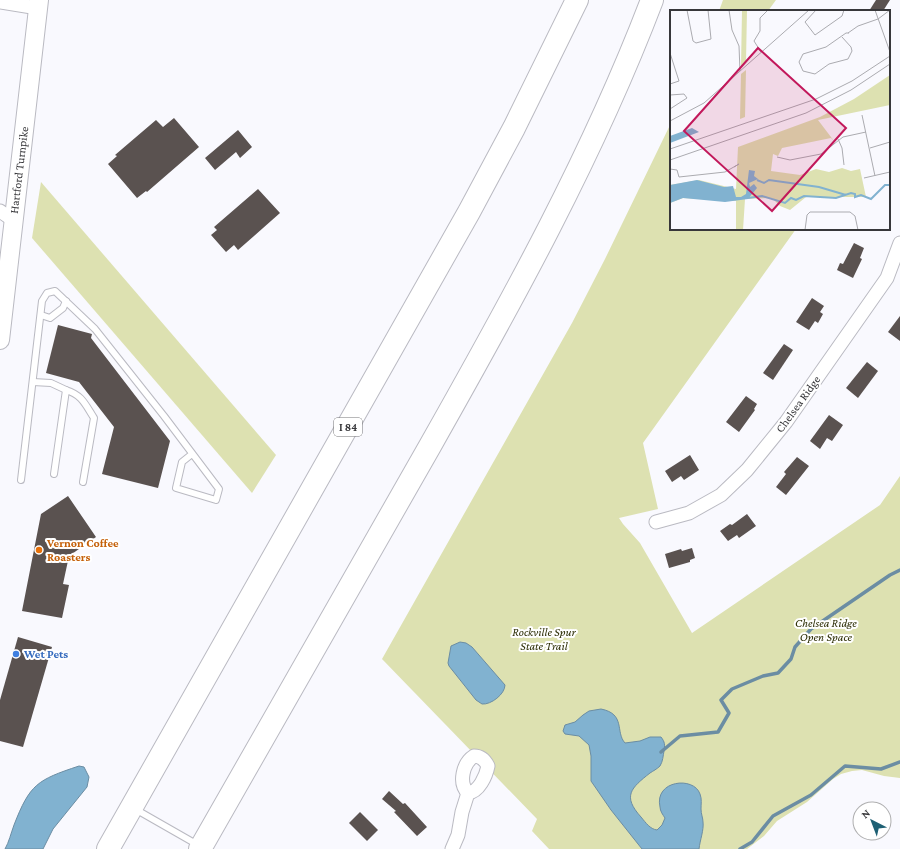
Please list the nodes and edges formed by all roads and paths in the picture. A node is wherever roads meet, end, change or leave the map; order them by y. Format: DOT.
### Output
graph roads {
  1 [pos="577,0"];
  2 [pos="652,0"];
  3 [pos="0,2"];
  4 [pos="38,4"];
  5 [pos="6,215"];
  6 [pos="900,243"];
  7 [pos="66,301"];
  8 [pos="40,315"];
  9 [pos="0,340"];
  10 [pos="34,382"];
  11 [pos="66,390"];
  12 [pos="192,454"];
  13 [pos="54,474"];
  14 [pos="21,480"];
  15 [pos="83,482"];
  16 [pos="656,522"];
  17 [pos="468,793"];
  18 [pos="132,807"];
  19 [pos="201,848"];
  20 [pos="108,849"];
  21 [pos="452,849"];
  1 -- 18 [label="highway, I 84"];
  2 -- 19 [label="highway"];
  3 -- 4 [label="street"];
  4 -- 5 [label="main road, Hartford Turnpike"];
  5 -- 9 [label="main road, Hartford Turnpike"];
  6 -- 16 [label="street, Chelsea Ridge"];
  7 -- 8 [label="lane"];
  7 -- 8 [label="lane"];
  7 -- 12 [label="lane"];
  8 -- 10 [label="lane"];
  10 -- 11 [label="lane"];
  10 -- 14 [label="lane"];
  11 -- 13 [label="lane"];
  11 -- 15 [label="lane"];
  12 -- 12 [label="lane"];
  17 -- 21 [label="street"];
  18 -- 19 [label="lane"];
  18 -- 20 [label="highway, I 84"];
}
